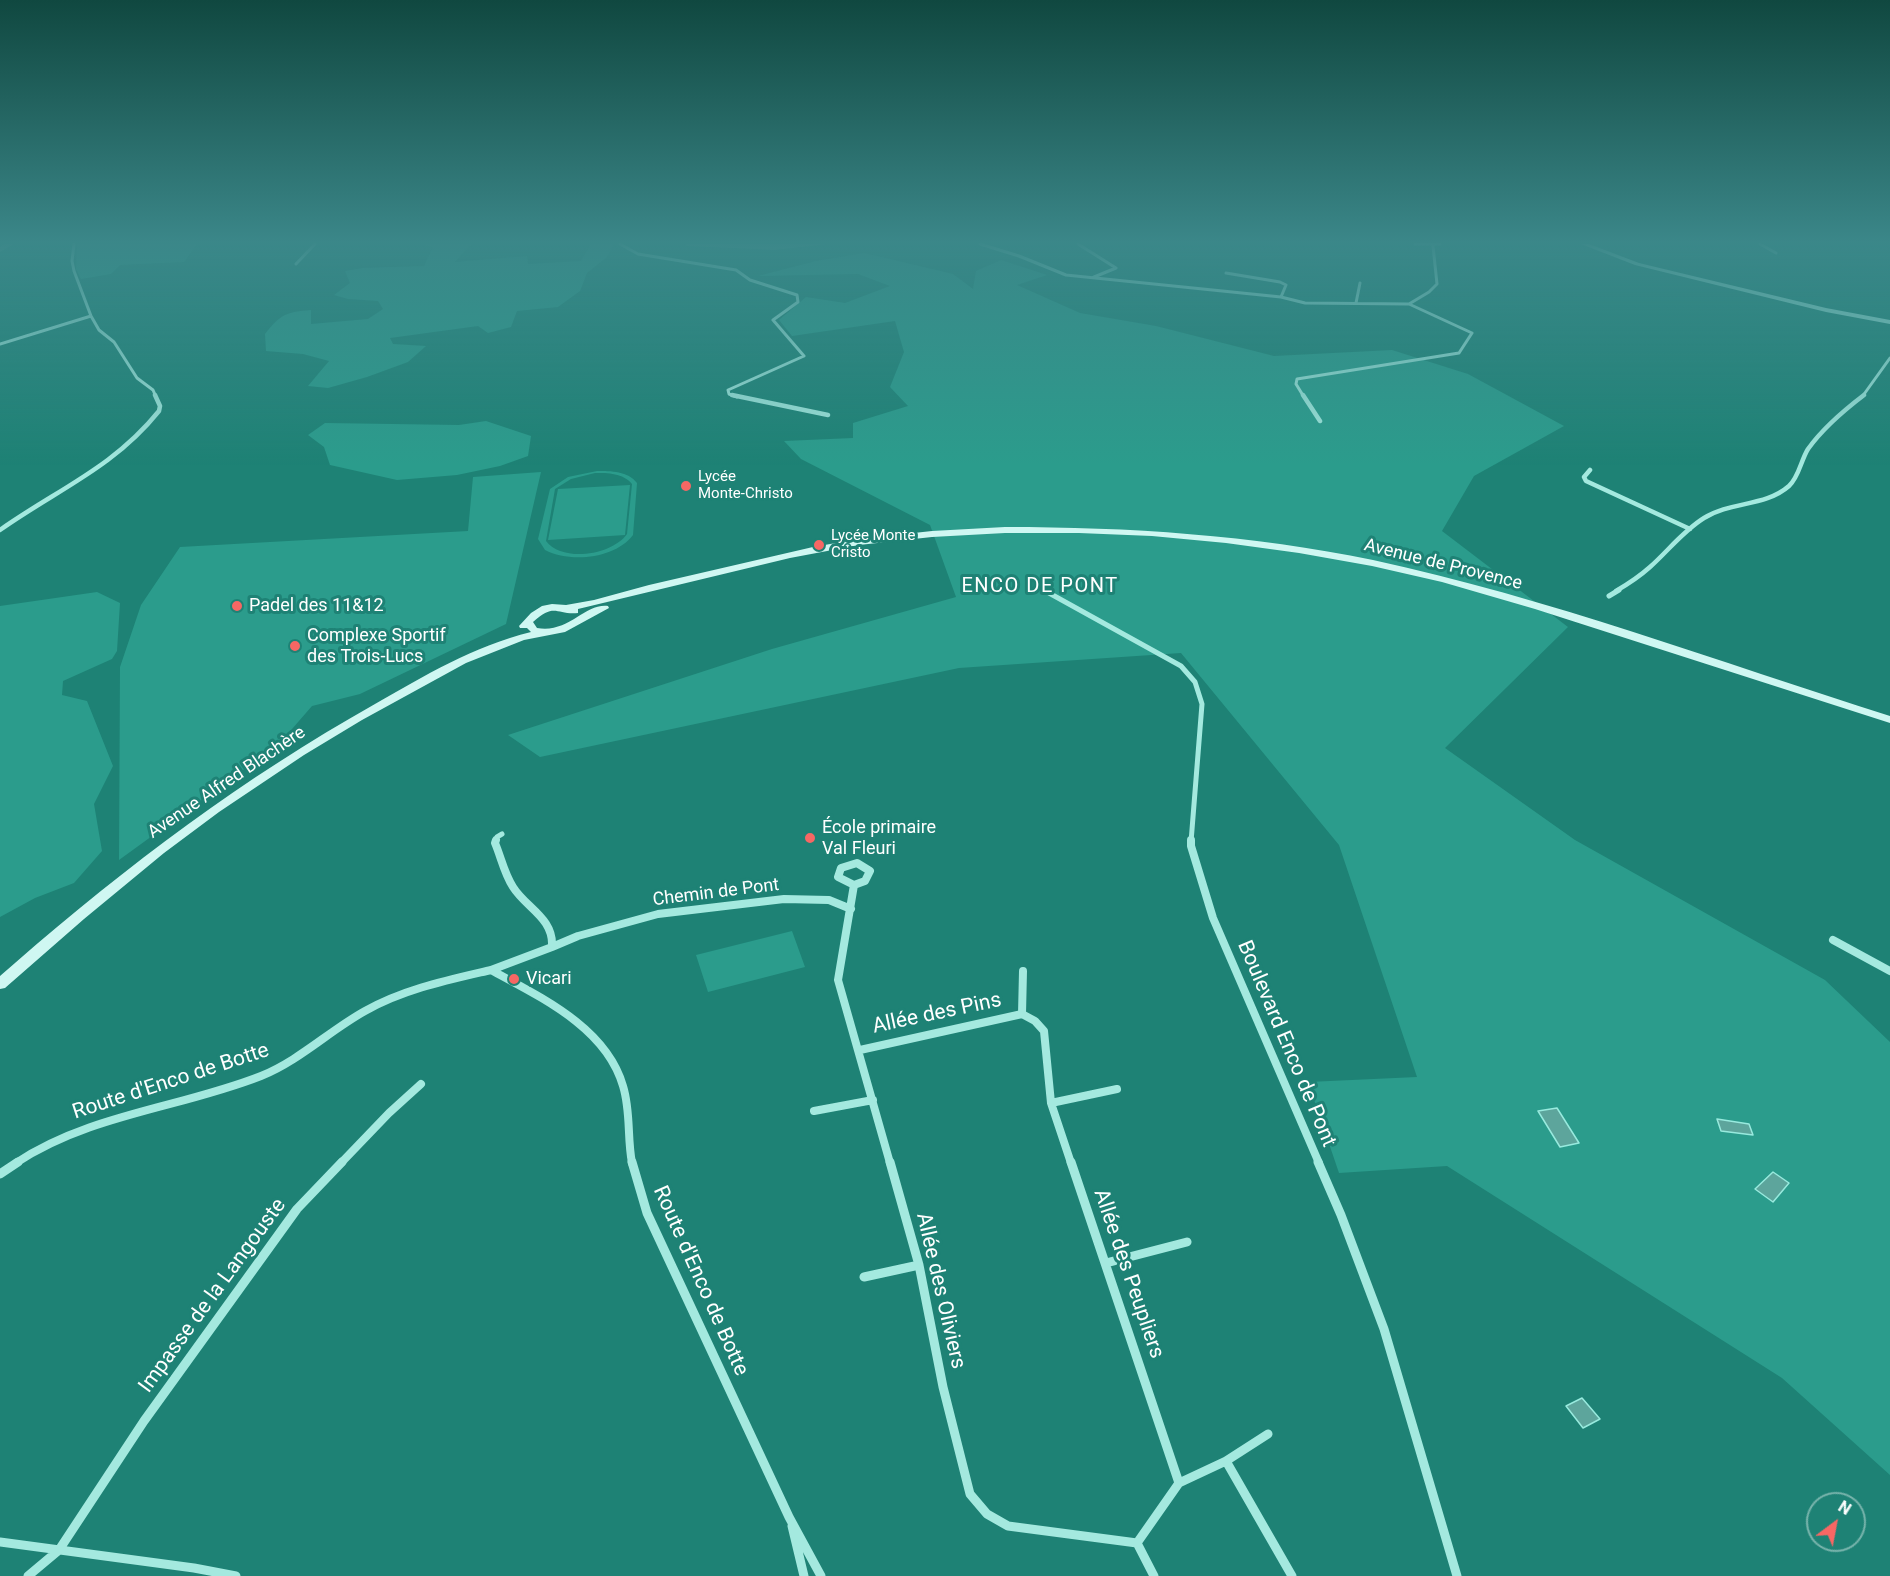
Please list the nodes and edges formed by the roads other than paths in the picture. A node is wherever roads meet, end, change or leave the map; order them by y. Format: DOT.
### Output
graph roads {
  1 [pos="86,318"];
  2 [pos="92,318"];
  3 [pos="776,318"];
  4 [pos="1438,318"];
  5 [pos="1866,318"];
  6 [pos="1890,322"];
  7 [pos="0,344"];
  8 [pos="1890,358"];
  9 [pos="828,415"];
  10 [pos="1320,421"];
  11 [pos="1590,470"];
  12 [pos="1690,529"];
  13 [pos="0,530"];
  14 [pos="676,583"];
  15 [pos="1049,593"];
  16 [pos="1610,596"];
  17 [pos="567,608"];
  18 [pos="528,622"];
  19 [pos="575,624"];
  20 [pos="541,633"];
  21 [pos="496,646"];
  22 [pos="1890,720"];
  23 [pos="502,834"];
  24 [pos="854,885"];
  25 [pos="851,909"];
  26 [pos="1833,940"];
  27 [pos="552,946"];
  28 [pos="491,970"];
  29 [pos="1023,971"];
  30 [pos="1890,971"];
  31 [pos="0,984"];
  32 [pos="1022,1014"];
  33 [pos="860,1050"];
  34 [pos="421,1084"];
  35 [pos="1117,1089"];
  36 [pos="873,1100"];
  37 [pos="1051,1103"];
  38 [pos="813,1111"];
  39 [pos="0,1174"];
  40 [pos="1187,1242"];
  41 [pos="1106,1263"];
  42 [pos="919,1266"];
  43 [pos="864,1277"];
  44 [pos="1268,1434"];
  45 [pos="1226,1461"];
  46 [pos="1179,1483"];
  47 [pos="789,1517"];
  48 [pos="0,1542"];
  49 [pos="1137,1543"];
  50 [pos="59,1550"];
  51 [pos="28,1576"];
  52 [pos="236,1576"];
  53 [pos="804,1576"];
  54 [pos="821,1576"];
  55 [pos="1154,1576"];
  56 [pos="1292,1576"];
  57 [pos="1457,1576"];
  1 -- 7 [label="street"];
  2 -- 13 [label="street"];
  3 -- 9 [label="street"];
  4 -- 10 [label="street"];
  5 -- 6 [label="street"];
  8 -- 12 [label="street"];
  11 -- 12 [label="street"];
  12 -- 16 [label="street"];
  14 -- 17 [label="main road, Avenue de Provence"];
  14 -- 19 [label="main road, Avenue de Provence"];
  14 -- 22 [label="main road, Avenue de Provence"];
  15 -- 57 [label="street, Boulevard Enco de Pont"];
  17 -- 18 [label="main road, Avenue de Provence"];
  17 -- 19 [label="main road"];
  18 -- 20 [label="main road"];
  18 -- 21 [label="main road, Avenue Alfred Blachère"];
  19 -- 20 [label="main road, Avenue de Provence"];
  20 -- 21 [label="main road, Avenue Alfred Blachère"];
  21 -- 31 [label="main road, Avenue Alfred Blachère"];
  23 -- 27 [label="street"];
  24 -- 24 [label="street, Allée des Oliviers"];
  24 -- 25 [label="street, Allée des Oliviers"];
  25 -- 27 [label="street, Chemin de Pont"];
  25 -- 33 [label="street, Allée des Oliviers"];
  26 -- 30 [label="street"];
  27 -- 28 [label="street, Chemin de Pont"];
  28 -- 39 [label="street, Route d'Enco de Botte"];
  28 -- 47 [label="street, Route d'Enco de Botte"];
  29 -- 32 [label="street"];
  32 -- 33 [label="street, Allée des Pins"];
  32 -- 37 [label="street, Allée des Peupliers"];
  33 -- 36 [label="street, Allée des Oliviers"];
  34 -- 50 [label="street, Impasse de la Langouste"];
  35 -- 37 [label="street"];
  36 -- 38 [label="street"];
  36 -- 42 [label="street, Allée des Oliviers"];
  37 -- 41 [label="street, Allée des Peupliers"];
  40 -- 41 [label="street"];
  41 -- 46 [label="street, Allée des Peupliers"];
  42 -- 43 [label="street"];
  42 -- 49 [label="street, Allée des Oliviers"];
  44 -- 45 [label="street"];
  45 -- 46 [label="street"];
  45 -- 56 [label="street"];
  46 -- 49 [label="street"];
  47 -- 53 [label="street"];
  47 -- 54 [label="street, Route d'Enco de Botte"];
  48 -- 50 [label="street"];
  49 -- 55 [label="street"];
  50 -- 51 [label="street, Impasse de la Langouste"];
  50 -- 52 [label="street"];
}
